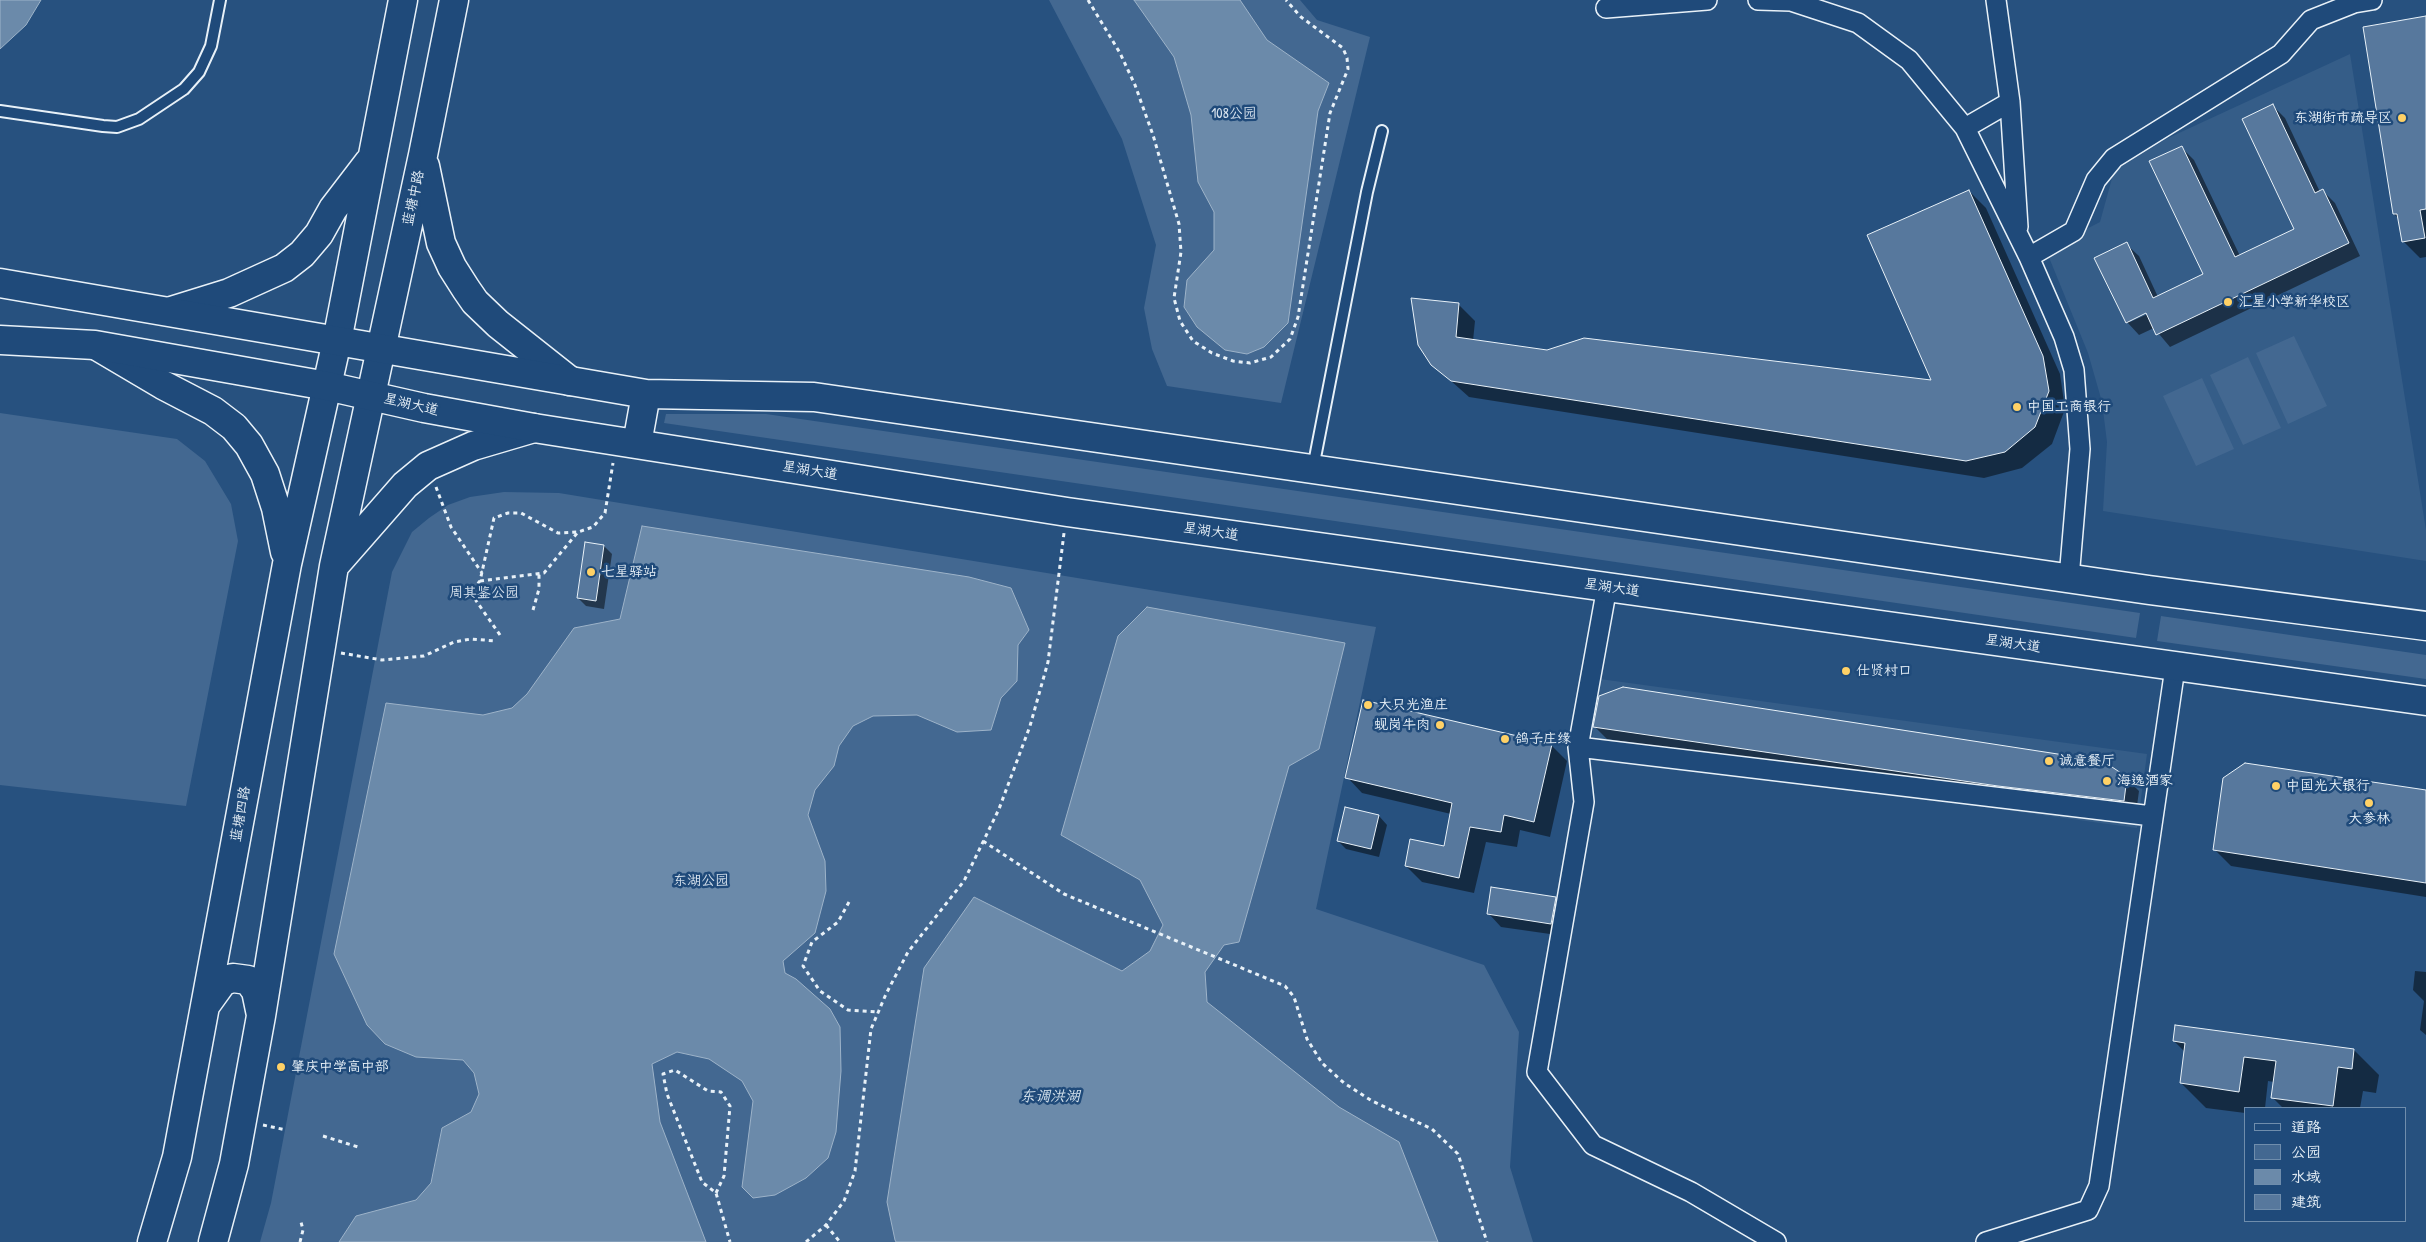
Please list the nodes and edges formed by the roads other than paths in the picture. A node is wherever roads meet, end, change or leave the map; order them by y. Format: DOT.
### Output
graph roads {
  1 [pos="220,0"];
  2 [pos="403,0"];
  3 [pos="454,0"];
  4 [pos="1707,0"];
  5 [pos="1758,0"];
  6 [pos="1996,0"];
  7 [pos="2372,0"];
  8 [pos="1606,8"];
  9 [pos="2010,102"];
  10 [pos="0,111"];
  11 [pos="1965,128"];
  12 [pos="1382,131"];
  13 [pos="423,155"];
  14 [pos="372,156"];
  15 [pos="2025,250"];
  16 [pos="0,283"];
  17 [pos="170,310"];
  18 [pos="0,340"];
  19 [pos="337,340"];
  20 [pos="96,345"];
  21 [pos="382,348"];
  22 [pos="570,381"];
  23 [pos="327,386"];
  24 [pos="646,394"];
  25 [pos="371,396"];
  26 [pos="534,428"];
  27 [pos="626,442"];
  28 [pos="1312,469"];
  29 [pos="287,564"];
  30 [pos="334,566"];
  31 [pos="2069,578"];
  32 [pos="1607,587"];
  33 [pos="2426,626"];
  34 [pos="2175,668"];
  35 [pos="2426,701"];
  36 [pos="1578,747"];
  37 [pos="2152,816"];
  38 [pos="205,1007"];
  39 [pos="261,1016"];
  40 [pos="150,1238"];
  41 [pos="212,1242"];
  42 [pos="1776,1242"];
  43 [pos="1986,1242"];
  1 -- 10 [label="lane"];
  2 -- 14 [label="main road"];
  3 -- 13 [label="main road, 蓝塘中路"];
  4 -- 8 [label="street"];
  5 -- 11 [label="street"];
  6 -- 9 [label="street"];
  7 -- 15 [label="street"];
  9 -- 11 [label="street"];
  9 -- 15 [label="street"];
  11 -- 15 [label="street"];
  12 -- 28 [label="lane"];
  13 -- 21 [label="main road, 蓝塘中路"];
  13 -- 22 [label="main road"];
  14 -- 17 [label="main road"];
  14 -- 19 [label="main road"];
  15 -- 31 [label="street"];
  16 -- 17 [label="main road"];
  17 -- 19 [label="main road"];
  18 -- 20 [label="main road, 星湖大道"];
  19 -- 21 [label="main road"];
  19 -- 23 [label="main road"];
  20 -- 23 [label="main road, 星湖大道"];
  20 -- 29 [label="main road"];
  21 -- 22 [label="main road"];
  21 -- 25 [label="main road, 蓝塘中路"];
  22 -- 24 [label="main road"];
  23 -- 25 [label="main road, 星湖大道"];
  23 -- 29 [label="main road, 蓝塘四路"];
  24 -- 27 [label="main road"];
  24 -- 28 [label="main road"];
  25 -- 26 [label="main road, 星湖大道"];
  25 -- 30 [label="main road"];
  26 -- 27 [label="main road, 星湖大道"];
  26 -- 30 [label="main road"];
  27 -- 32 [label="main road, 星湖大道"];
  28 -- 31 [label="main road"];
  29 -- 38 [label="main road, 蓝塘四路"];
  30 -- 39 [label="main road"];
  31 -- 33 [label="main road"];
  32 -- 34 [label="main road, 星湖大道"];
  32 -- 36 [label="street"];
  34 -- 35 [label="main road, 星湖大道"];
  34 -- 37 [label="street"];
  36 -- 37 [label="street"];
  36 -- 42 [label="street"];
  37 -- 43 [label="street"];
  38 -- 39 [label="main road"];
  38 -- 40 [label="main road, 蓝塘四路"];
  39 -- 41 [label="main road"];
}
